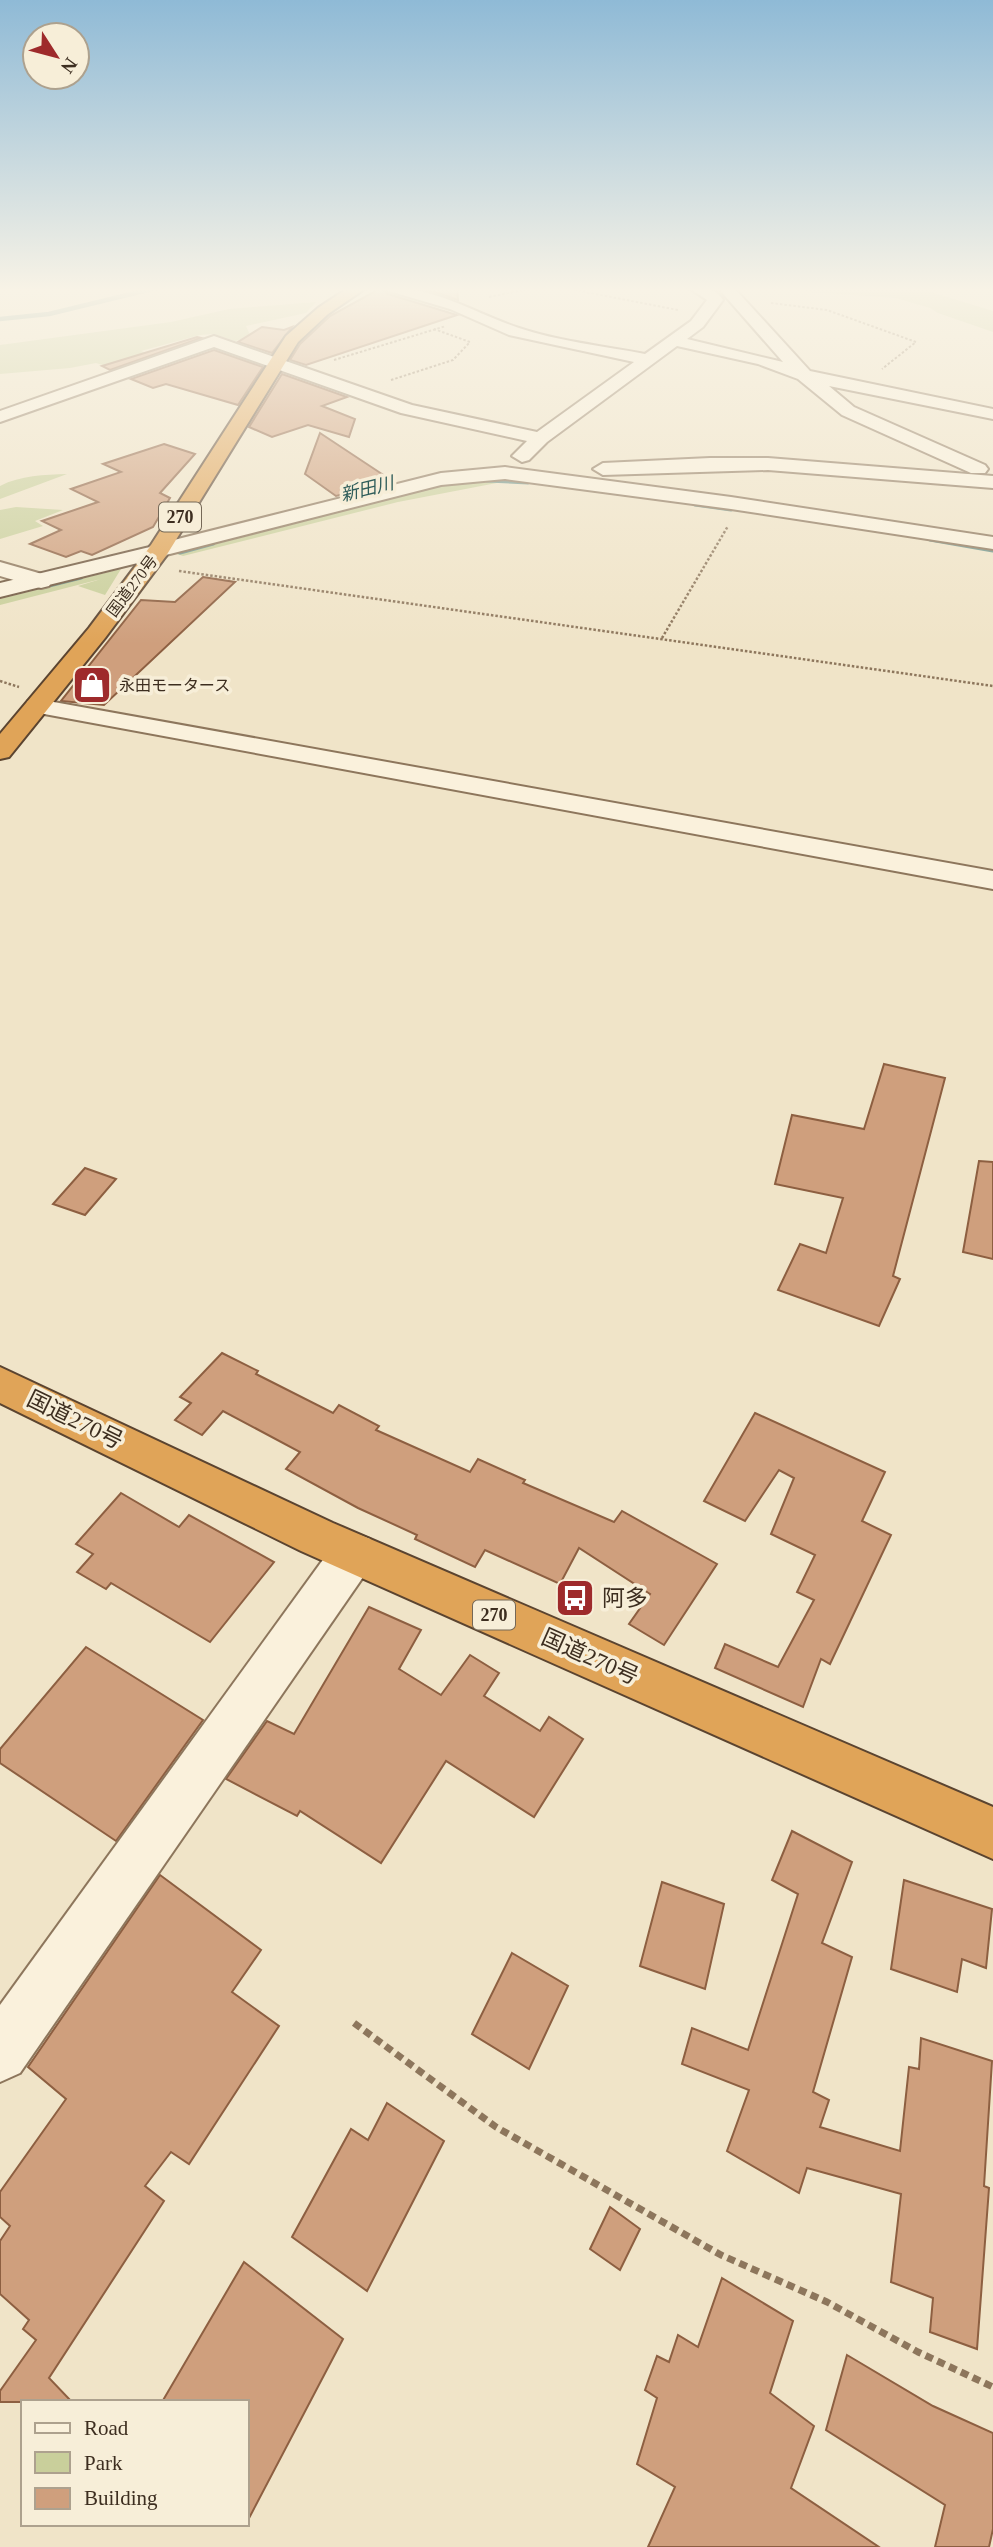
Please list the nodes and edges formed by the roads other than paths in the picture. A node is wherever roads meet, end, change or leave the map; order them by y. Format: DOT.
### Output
graph roads {
  1 [pos="29,407"];
  2 [pos="249,407"];
  3 [pos="399,407"];
  4 [pos="584,407"];
  5 [pos="844,407"];
  6 [pos="964,407"];
  7 [pos="993,414"];
  8 [pos="0,417"];
  9 [pos="540,438"];
  10 [pos="505,473"];
  11 [pos="993,475"];
  12 [pos="528,476"];
  13 [pos="993,482"];
  14 [pos="993,543"];
  15 [pos="152,559"];
  16 [pos="0,569"];
  17 [pos="41,581"];
  18 [pos="0,590"];
  19 [pos="37,706"];
  20 [pos="0,751"];
  21 [pos="993,880"];
  22 [pos="0,1384"];
  23 [pos="354,1553"];
  24 [pos="993,1833"];
  25 [pos="0,2053"];
  1 -- 8 [label="street"];
  2 -- 15 [label="highway, 国道270号 / 270"];
  3 -- 9 [label="street"];
  4 -- 9 [label="street"];
  5 -- 11 [label="street"];
  6 -- 7 [label="street"];
  9 -- 10 [label="street"];
  10 -- 12 [label="street"];
  10 -- 15 [label="street"];
  12 -- 13 [label="street"];
  12 -- 14 [label="street"];
  15 -- 17 [label="street"];
  15 -- 19 [label="highway, 国道270号 / 270"];
  16 -- 17 [label="street"];
  17 -- 18 [label="street"];
  19 -- 20 [label="highway, 国道270号 / 270"];
  19 -- 21 [label="street"];
  22 -- 23 [label="highway, 国道270号 / 270"];
  23 -- 24 [label="highway, 国道270号 / 270"];
  23 -- 25 [label="street"];
}
